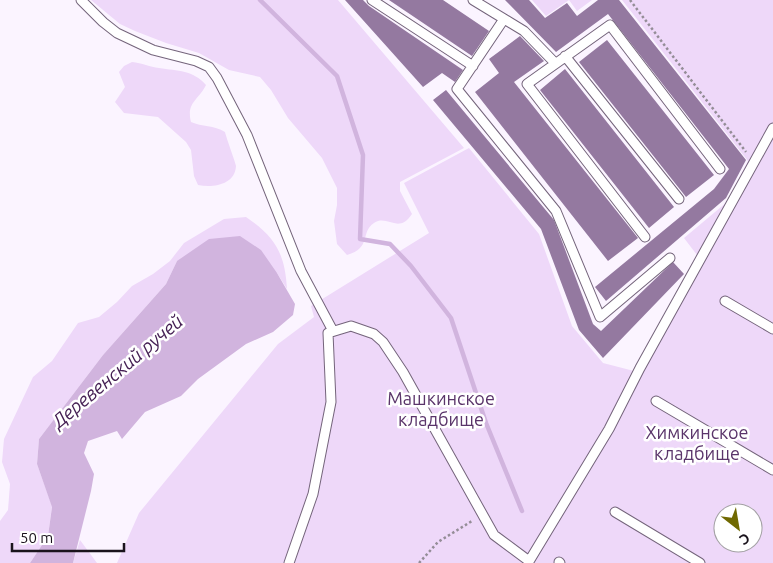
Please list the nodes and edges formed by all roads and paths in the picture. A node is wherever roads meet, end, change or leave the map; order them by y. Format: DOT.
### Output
graph roads {
  1 [pos="81,0"];
  2 [pos="372,0"];
  3 [pos="473,0"];
  4 [pos="630,0"];
  5 [pos="504,19"];
  6 [pos="565,56"];
  7 [pos="556,62"];
  8 [pos="473,66"];
  9 [pos="773,128"];
  10 [pos="753,162"];
  11 [pos="720,169"];
  12 [pos="679,199"];
  13 [pos="645,237"];
  14 [pos="670,258"];
  15 [pos="725,301"];
  16 [pos="773,329"];
  17 [pos="333,332"];
  18 [pos="656,400"];
  19 [pos="773,470"];
  20 [pos="615,512"];
  21 [pos="482,515"];
  22 [pos="529,562"];
  23 [pos="289,563"];
  24 [pos="419,563"];
  25 [pos="700,563"];
  1 -- 17 [label="lane"];
  2 -- 8 [label="lane"];
  3 -- 5 [label="lane"];
  4 -- 10 [label="path"];
  5 -- 7 [label="lane"];
  5 -- 8 [label="lane"];
  6 -- 7 [label="lane"];
  6 -- 11 [label="lane"];
  6 -- 12 [label="lane"];
  7 -- 13 [label="lane"];
  8 -- 14 [label="lane"];
  9 -- 10 [label="lane"];
  10 -- 22 [label="lane"];
  15 -- 16 [label="lane"];
  17 -- 21 [label="lane"];
  17 -- 23 [label="lane"];
  18 -- 19 [label="lane"];
  20 -- 25 [label="lane"];
  21 -- 22 [label="lane"];
  21 -- 24 [label="path"];
}
